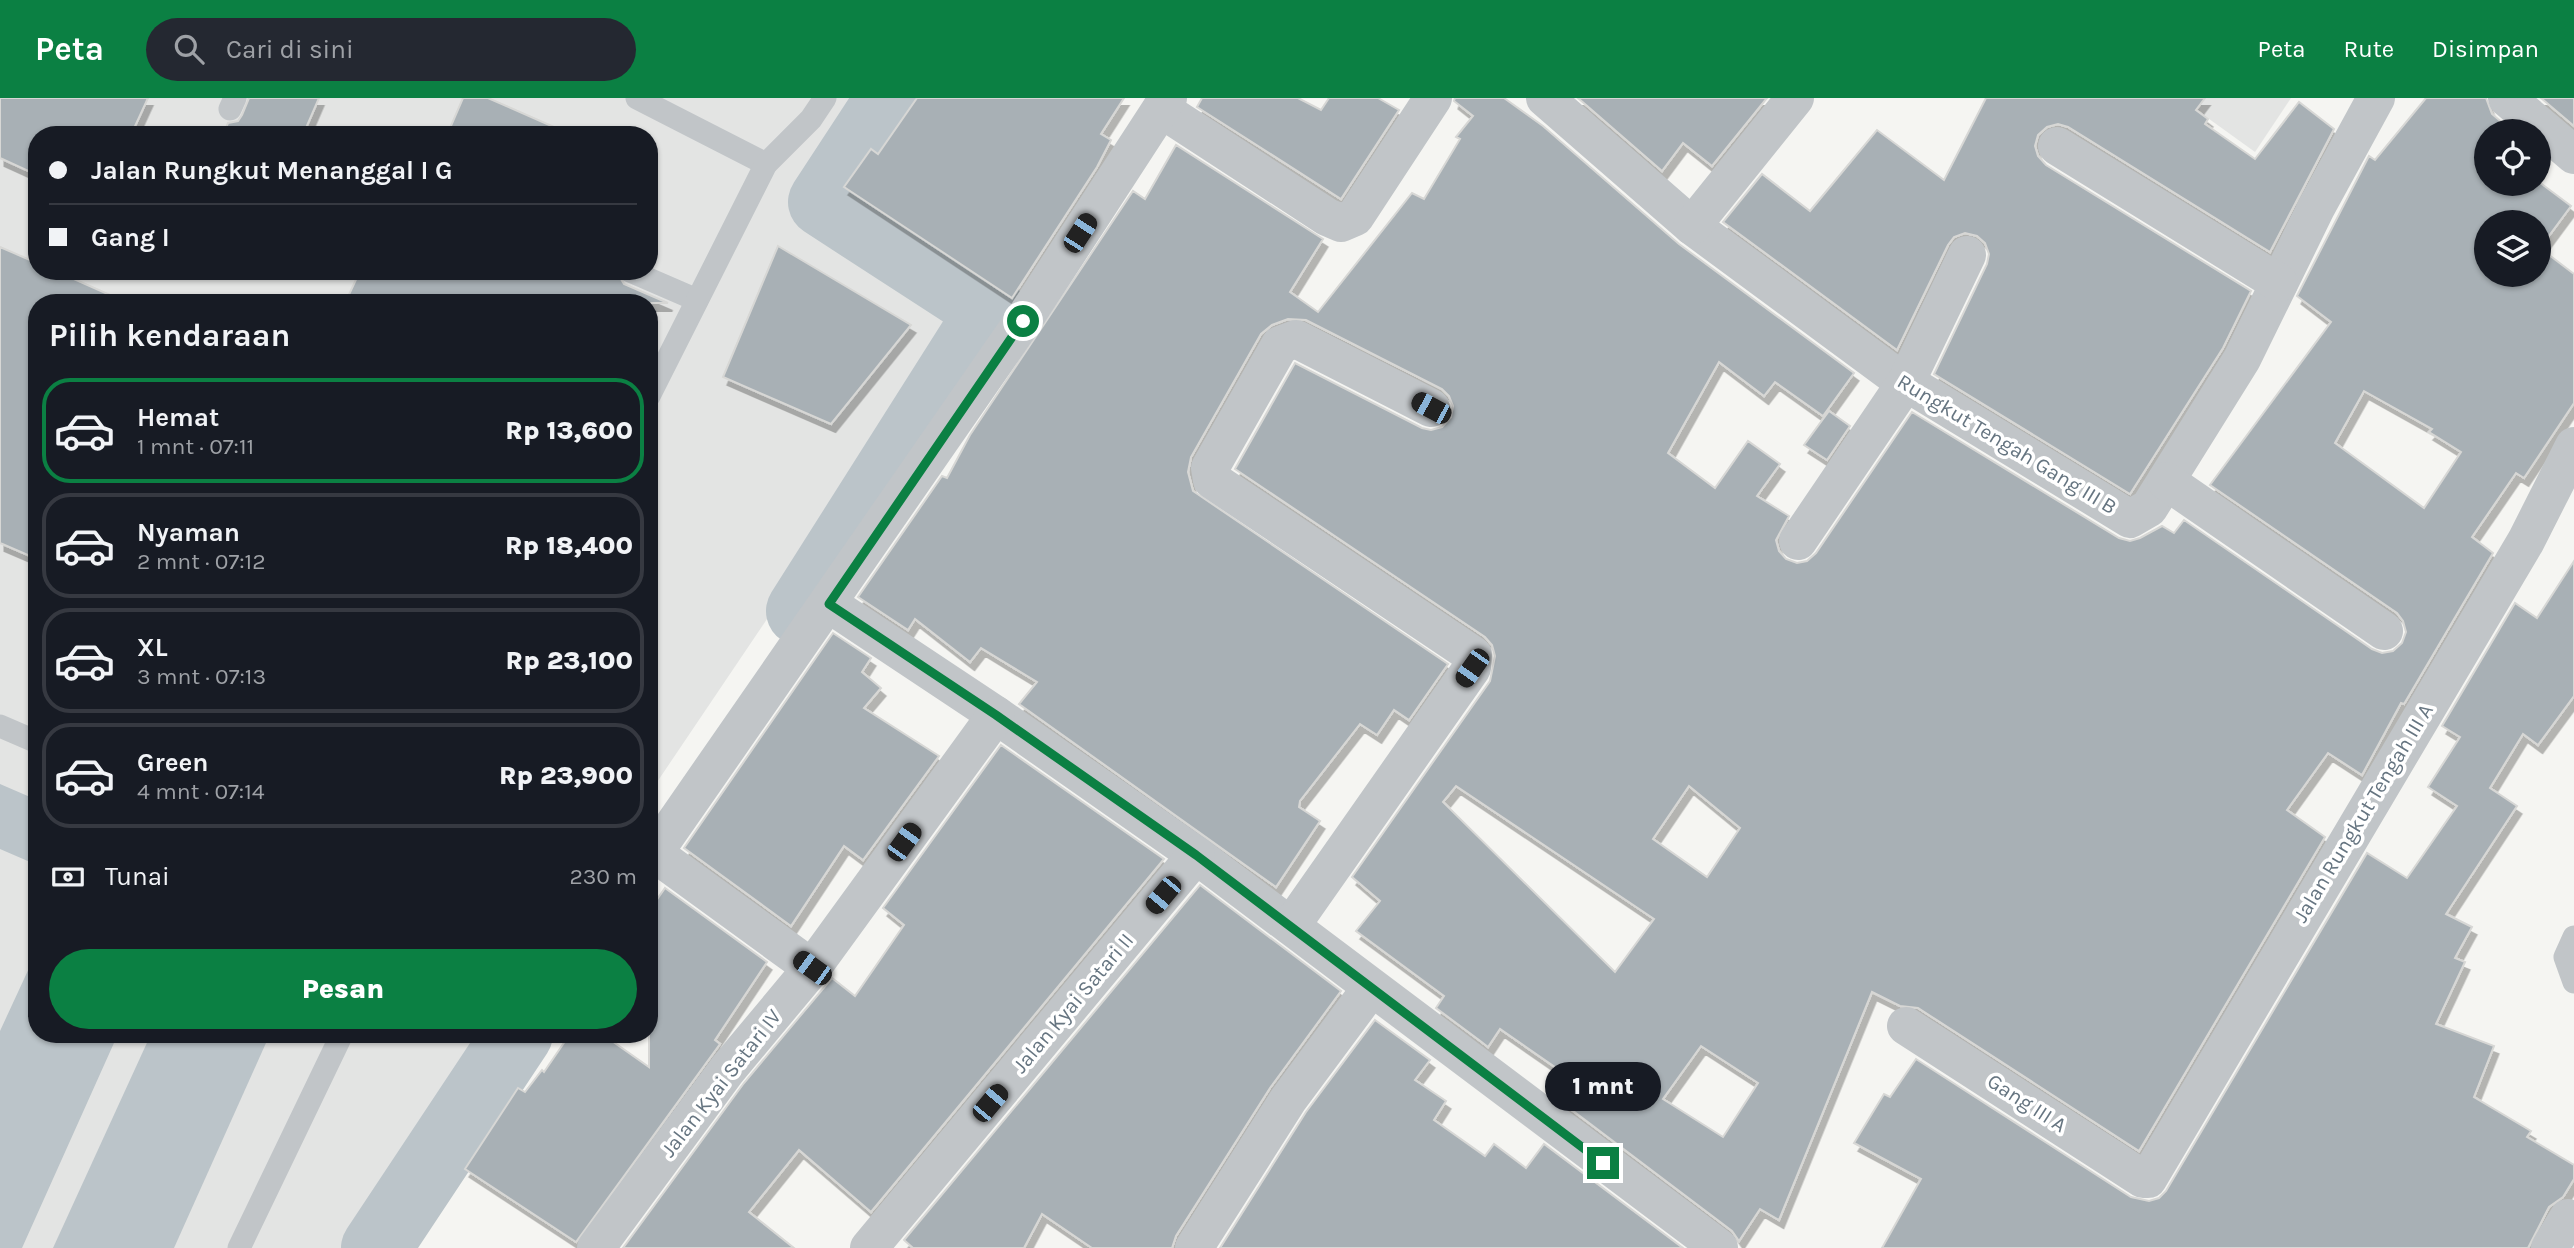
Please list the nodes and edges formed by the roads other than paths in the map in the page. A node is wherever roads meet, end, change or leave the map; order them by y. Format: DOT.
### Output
graph roads {
  1 [pos="637,98"];
  2 [pos="825,98"];
  3 [pos="1433,98"];
  4 [pos="1545,98"];
  5 [pos="1795,98"];
  6 [pos="2376,98"];
  7 [pos="2507,98"];
  8 [pos="1164,103"];
  9 [pos="2057,146"];
  10 [pos="2574,155"];
  11 [pos="766,164"];
  12 [pos="1692,226"];
  13 [pos="1967,255"];
  14 [pos="651,280"];
  15 [pos="2279,283"];
  16 [pos="697,300"];
  17 [pos="658,378"];
  18 [pos="1906,382"];
  19 [pos="1431,408"];
  20 [pos="2574,446"];
  21 [pos="2166,481"];
  22 [pos="1798,541"];
  23 [pos="829,604"];
  24 [pos="2384,631"];
  25 [pos="996,715"];
  26 [pos="0,726"];
  27 [pos="28,738"];
  28 [pos="1196,855"];
  29 [pos="1291,926"];
  30 [pos="2574,937"];
  31 [pos="812,968"];
  32 [pos="2574,982"];
  33 [pos="1371,988"];
  34 [pos="1906,1026"];
  35 [pos="338,1043"];
  36 [pos="2148,1179"];
  37 [pos="239,1248"];
  38 [pos="596,1248"];
  39 [pos="869,1248"];
  40 [pos="1194,1248"];
  41 [pos="1719,1248"];
  1 -- 11 [label="lane"];
  2 -- 11 [label="lane"];
  3 -- 8 [label="street"];
  4 -- 12 [label="street, Rungkut Tengah Gang III B"];
  5 -- 12 [label="street"];
  6 -- 15 [label="street, Rungkut Tengah Gang III B"];
  7 -- 10 [label="street"];
  8 -- 23 [label="street"];
  9 -- 15 [label="street"];
  11 -- 16 [label="lane"];
  12 -- 18 [label="street, Rungkut Tengah Gang III B"];
  13 -- 18 [label="street"];
  14 -- 16 [label="lane"];
  15 -- 21 [label="street, Rungkut Tengah Gang III B"];
  16 -- 17 [label="lane"];
  18 -- 21 [label="street, Rungkut Tengah Gang III B"];
  18 -- 22 [label="street"];
  19 -- 29 [label="street"];
  20 -- 36 [label="street, Jalan Rungkut Tengah III A"];
  21 -- 24 [label="street"];
  23 -- 25 [label="street"];
  23 -- 31 [label="street"];
  25 -- 28 [label="street"];
  25 -- 31 [label="street, Jalan Kyai Satari IV"];
  26 -- 27 [label="lane"];
  28 -- 29 [label="street"];
  28 -- 39 [label="street, Jalan Kyai Satari II"];
  29 -- 33 [label="street"];
  30 -- 32 [label="lane"];
  31 -- 38 [label="street, Jalan Kyai Satari IV"];
  33 -- 40 [label="street"];
  33 -- 41 [label="street"];
  34 -- 36 [label="street, Gang III A"];
  35 -- 37 [label="lane"];
}
